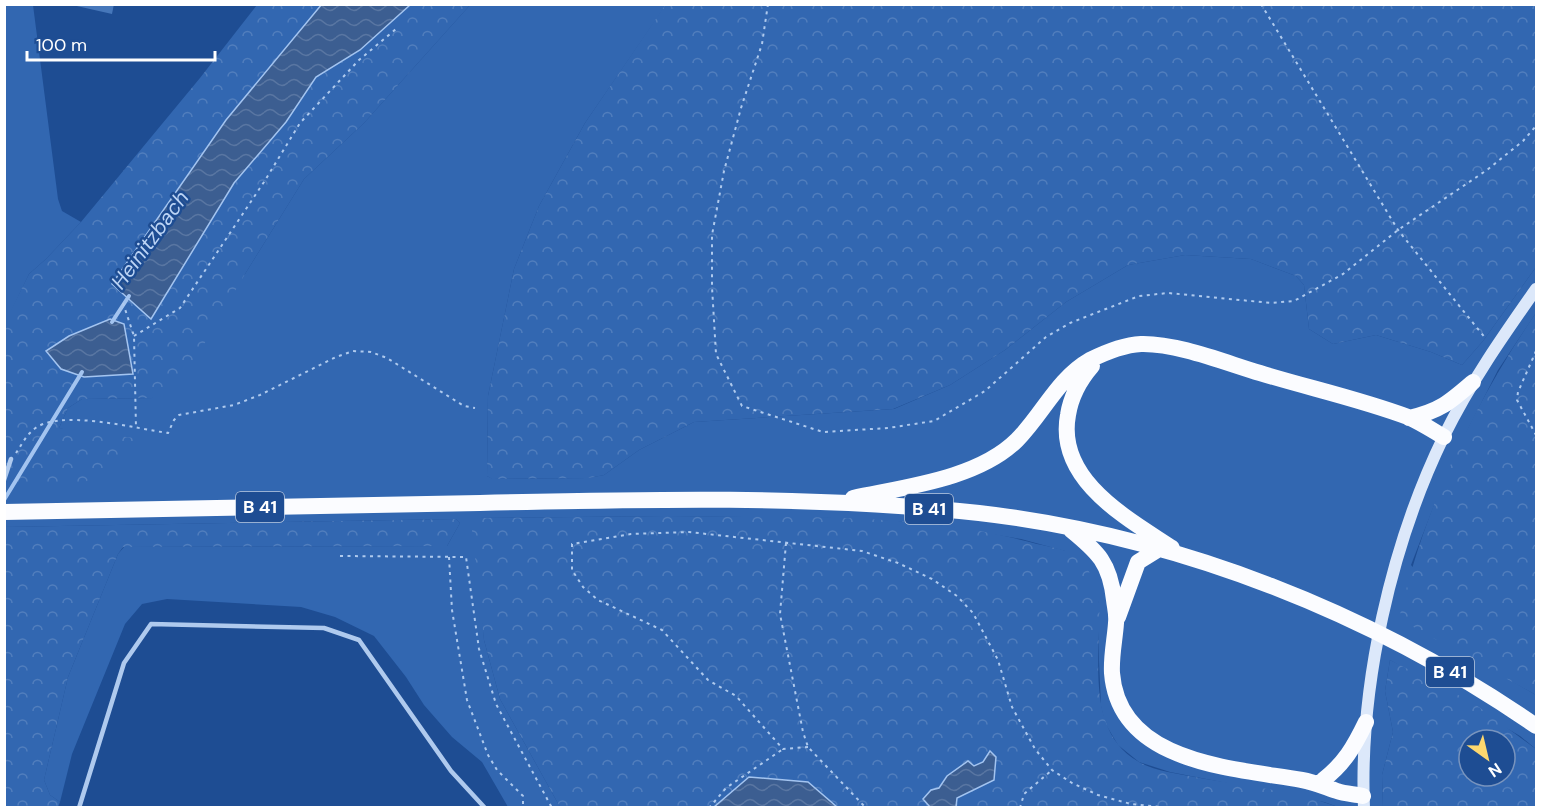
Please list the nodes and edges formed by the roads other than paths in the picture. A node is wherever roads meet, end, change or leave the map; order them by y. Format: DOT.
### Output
graph roads {
  1 [pos="1536,289"];
  2 [pos="1106,353"];
  3 [pos="1473,382"];
  4 [pos="1409,418"];
  5 [pos="1444,436"];
  6 [pos="11,459"];
  7 [pos="4,480"];
  8 [pos="831,502"];
  9 [pos="4,512"];
  10 [pos="1068,528"];
  11 [pos="1159,549"];
  12 [pos="1186,556"];
  13 [pos="1116,620"];
  14 [pos="1366,722"];
  15 [pos="1536,726"];
  16 [pos="1315,780"];
  17 [pos="1364,796"];
  18 [pos="79,807"];
  19 [pos="485,807"];
  1 -- 3 [label="main road"];
  2 -- 4 [label="highway"];
  2 -- 8 [label="highway"];
  2 -- 12 [label="highway"];
  3 -- 4 [label="highway"];
  3 -- 5 [label="main road"];
  4 -- 5 [label="highway"];
  5 -- 14 [label="main road"];
  6 -- 7 [label="lane"];
  8 -- 9 [label="highway, B 41"];
  8 -- 10 [label="highway, B 41"];
  10 -- 11 [label="highway, B 41"];
  10 -- 13 [label="highway"];
  11 -- 12 [label="highway, B 41"];
  11 -- 13 [label="highway"];
  12 -- 15 [label="highway, B 41"];
  13 -- 16 [label="highway"];
  14 -- 16 [label="highway"];
  14 -- 17 [label="main road"];
  16 -- 17 [label="highway"];
  18 -- 19 [label="lane"];
}
